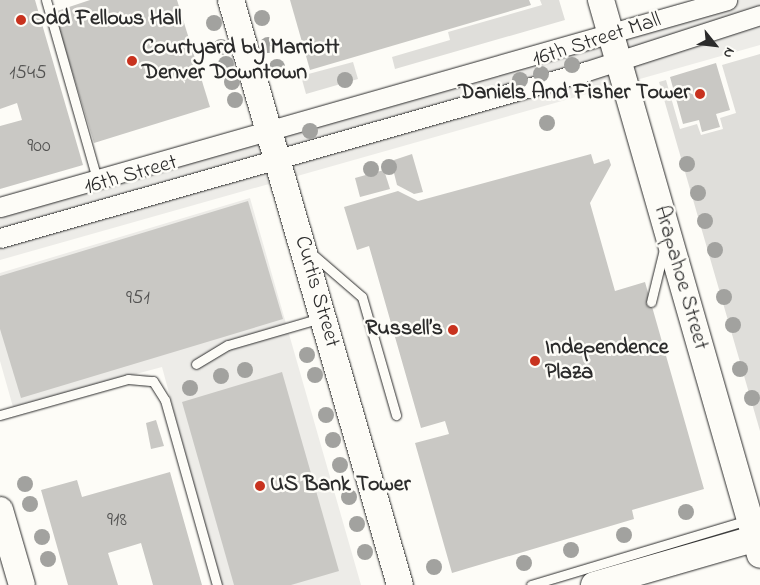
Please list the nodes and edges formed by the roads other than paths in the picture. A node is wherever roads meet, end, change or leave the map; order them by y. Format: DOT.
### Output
graph roads {
  1 [pos="46,0"];
  2 [pos="231,0"];
  3 [pos="601,0"];
  4 [pos="727,0"];
  5 [pos="760,15"];
  6 [pos="611,36"];
  7 [pos="618,60"];
  8 [pos="268,129"];
  9 [pos="276,160"];
  10 [pos="98,179"];
  11 [pos="0,207"];
  12 [pos="668,234"];
  13 [pos="0,238"];
  14 [pos="302,245"];
  15 [pos="651,302"];
  16 [pos="323,317"];
  17 [pos="196,364"];
  18 [pos="0,415"];
  19 [pos="396,416"];
  20 [pos="0,510"];
  21 [pos="757,533"];
  22 [pos="22,585"];
  23 [pos="217,585"];
  24 [pos="400,585"];
  25 [pos="531,585"];
  26 [pos="594,585"];
  1 -- 10 [label="lane"];
  2 -- 8 [label="street, Curtis Street"];
  3 -- 6 [label="street, Arapahoe Street"];
  4 -- 6 [label="street, 16th Street Mall"];
  5 -- 7 [label="street, 16th Street Mall"];
  6 -- 7 [label="street, Arapahoe Street"];
  6 -- 8 [label="street, 16th Street Mall"];
  7 -- 9 [label="street, 16th Street Mall"];
  7 -- 12 [label="street, Arapahoe Street"];
  8 -- 9 [label="street, Curtis Street"];
  8 -- 10 [label="street, 16th Street"];
  9 -- 13 [label="street, 16th Street"];
  9 -- 14 [label="street, Curtis Street"];
  10 -- 11 [label="street, 16th Street"];
  12 -- 15 [label="lane"];
  12 -- 21 [label="street, Arapahoe Street"];
  14 -- 16 [label="street, Curtis Street"];
  14 -- 19 [label="lane"];
  16 -- 17 [label="lane"];
  16 -- 24 [label="street, Curtis Street"];
  18 -- 23 [label="lane"];
  20 -- 22 [label="street"];
  21 -- 25 [label="lane"];
  21 -- 26 [label="street"];
}
